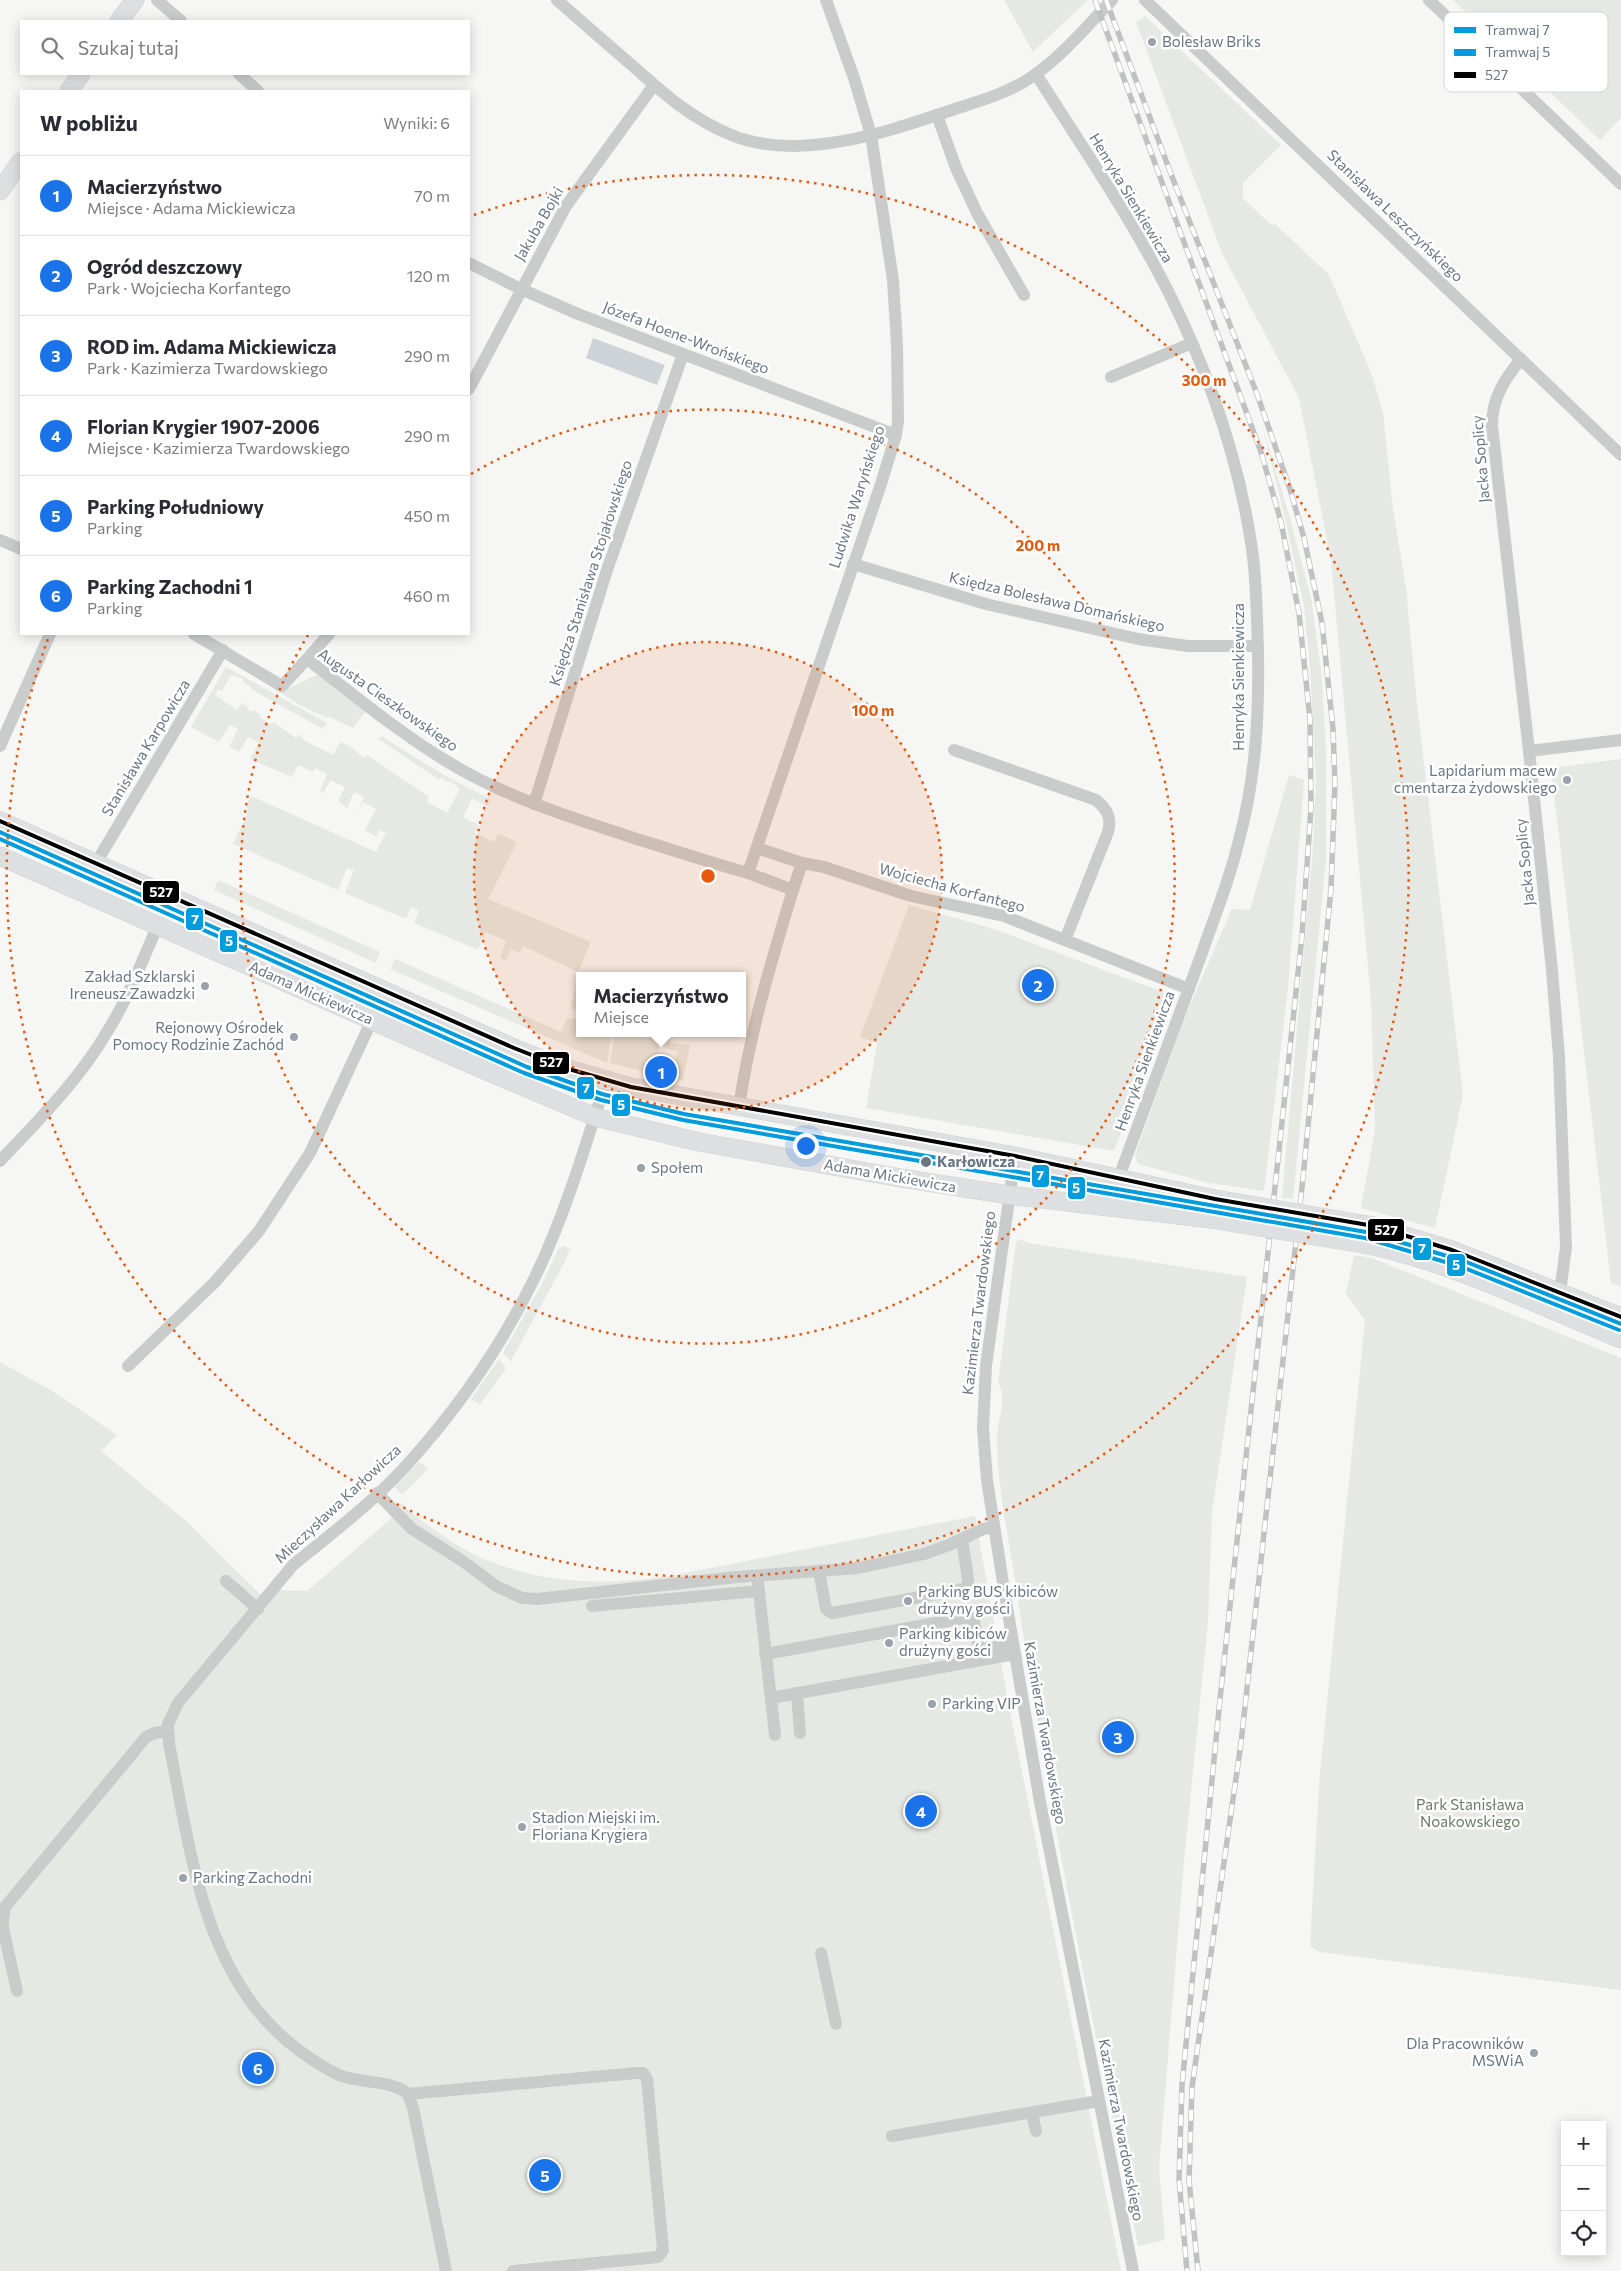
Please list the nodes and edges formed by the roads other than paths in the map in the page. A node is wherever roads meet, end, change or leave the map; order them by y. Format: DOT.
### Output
graph roads {
  1 [pos="135,0"];
  2 [pos="157,0"];
  3 [pos="557,0"];
  4 [pos="826,0"];
  5 [pos="1112,0"];
  6 [pos="1146,0"];
  7 [pos="1430,0"];
  8 [pos="1444,13"];
  9 [pos="121,20"];
  10 [pos="179,20"];
  11 [pos="1036,74"];
  12 [pos="80,75"];
  13 [pos="240,75"];
  14 [pos="654,85"];
  15 [pos="70,90"];
  16 [pos="257,90"];
  17 [pos="1526,92"];
  18 [pos="937,115"];
  19 [pos="871,135"];
  20 [pos="20,162"];
  21 [pos="1621,184"];
  22 [pos="0,191"];
  23 [pos="470,264"];
  24 [pos="521,289"];
  25 [pos="1024,295"];
  26 [pos="1192,343"];
  27 [pos="683,354"];
  28 [pos="1521,359"];
  29 [pos="1112,377"];
  30 [pos="470,387"];
  31 [pos="896,435"];
  32 [pos="1621,455"];
  33 [pos="0,540"];
  34 [pos="20,549"];
  35 [pos="853,564"];
  36 [pos="50,635"];
  37 [pos="196,635"];
  38 [pos="328,635"];
  39 [pos="1258,646"];
  40 [pos="224,650"];
  41 [pos="308,659"];
  42 [pos="1621,740"];
  43 [pos="0,746"];
  44 [pos="954,750"];
  45 [pos="1529,751"];
  46 [pos="534,804"];
  47 [pos="0,821"];
  48 [pos="757,848"];
  49 [pos="0,856"];
  50 [pos="96,863"];
  51 [pos="802,863"];
  52 [pos="748,874"];
  53 [pos="793,890"];
  54 [pos="158,925"];
  55 [pos="1065,940"];
  56 [pos="1189,989"];
  57 [pos="372,1020"];
  58 [pos="606,1081"];
  59 [pos="739,1107"];
  60 [pos="595,1117"];
  61 [pos="1015,1156"];
  62 [pos="0,1161"];
  63 [pos="1119,1178"];
  64 [pos="1009,1195"];
  65 [pos="1558,1292"];
  66 [pos="1550,1310"];
  67 [pos="1621,1317"];
  68 [pos="1621,1339"];
  69 [pos="128,1366"];
  70 [pos="378,1493"];
  71 [pos="994,1527"];
  72 [pos="962,1539"];
  73 [pos="819,1571"];
  74 [pos="757,1576"];
  75 [pos="226,1581"];
  76 [pos="759,1591"];
  77 [pos="592,1606"];
  78 [pos="258,1609"];
  79 [pos="1014,1649"];
  80 [pos="765,1654"];
  81 [pos="980,1655"];
  82 [pos="796,1693"];
  83 [pos="771,1698"];
  84 [pos="167,1731"];
  85 [pos="800,1733"];
  86 [pos="775,1735"];
  87 [pos="821,1953"];
  88 [pos="4,1954"];
  89 [pos="17,1991"];
  90 [pos="836,2024"];
  91 [pos="408,2094"];
  92 [pos="1098,2101"];
  93 [pos="1032,2112"];
  94 [pos="1036,2131"];
  95 [pos="892,2136"];
  96 [pos="446,2271"];
  97 [pos="513,2271"];
  98 [pos="1133,2271"];
  1 -- 9 [label="street"];
  2 -- 10 [label="street"];
  3 -- 14 [label="street"];
  4 -- 19 [label="street, Ludwika Waryńskiego"];
  5 -- 11 [label="street"];
  6 -- 28 [label="street, Stanisława Leszczyńskiego"];
  7 -- 8 [label="street"];
  11 -- 18 [label="street"];
  11 -- 26 [label="street, Henryka Sienkiewicza"];
  12 -- 15 [label="street"];
  13 -- 16 [label="street"];
  14 -- 19 [label="street"];
  14 -- 24 [label="street, Jakuba Bojki"];
  17 -- 21 [label="street"];
  18 -- 19 [label="street"];
  18 -- 25 [label="street"];
  19 -- 31 [label="street, Ludwika Waryńskiego"];
  20 -- 22 [label="street"];
  23 -- 24 [label="street, Józefa Hoene-Wrońskiego"];
  24 -- 27 [label="street, Józefa Hoene-Wrońskiego"];
  24 -- 30 [label="street, Jakuba Bojki"];
  26 -- 29 [label="street"];
  26 -- 39 [label="street, Henryka Sienkiewicza"];
  27 -- 31 [label="street, Józefa Hoene-Wrońskiego"];
  27 -- 46 [label="street, Księdza Stanisława Stojałowskiego"];
  28 -- 32 [label="street, Stanisława Leszczyńskiego"];
  28 -- 45 [label="street, Jacka Soplicy"];
  31 -- 35 [label="street, Ludwika Waryńskiego"];
  33 -- 34 [label="street"];
  35 -- 39 [label="street, Księdza Bolesława Domańskiego"];
  35 -- 48 [label="street, Ludwika Waryńskiego"];
  36 -- 43 [label="street"];
  37 -- 40 [label="street, Augusta Cieszkowskiego"];
  38 -- 41 [label="street"];
  39 -- 56 [label="street, Henryka Sienkiewicza"];
  40 -- 41 [label="street, Augusta Cieszkowskiego"];
  40 -- 50 [label="street, Stanisława Karpowicza"];
  41 -- 46 [label="street, Augusta Cieszkowskiego"];
  42 -- 45 [label="street"];
  44 -- 55 [label="street"];
  45 -- 65 [label="street, Jacka Soplicy"];
  46 -- 52 [label="street, Augusta Cieszkowskiego"];
  47 -- 50 [label="street, Adama Mickiewicza"];
  48 -- 51 [label="street"];
  48 -- 52 [label="street, Ludwika Waryńskiego"];
  49 -- 54 [label="street, Adama Mickiewicza"];
  50 -- 58 [label="street, Adama Mickiewicza"];
  51 -- 53 [label="street"];
  51 -- 55 [label="street, Wojciecha Korfantego"];
  52 -- 53 [label="street"];
  53 -- 59 [label="street"];
  54 -- 57 [label="street, Adama Mickiewicza"];
  54 -- 62 [label="street"];
  55 -- 56 [label="street, Wojciecha Korfantego"];
  56 -- 63 [label="street, Henryka Sienkiewicza"];
  57 -- 60 [label="street, Adama Mickiewicza"];
  57 -- 69 [label="street"];
  58 -- 59 [label="street, Adama Mickiewicza"];
  58 -- 60 [label="street"];
  59 -- 61 [label="street, Adama Mickiewicza"];
  60 -- 64 [label="street, Adama Mickiewicza"];
  60 -- 70 [label="street, Mieczysława Karłowicza"];
  61 -- 63 [label="street, Adama Mickiewicza"];
  61 -- 64 [label="street"];
  63 -- 65 [label="street, Adama Mickiewicza, bridge"];
  64 -- 66 [label="street, Adama Mickiewicza, bridge"];
  64 -- 71 [label="street, Kazimierza Twardowskiego"];
  65 -- 66 [label="street, Jacka Soplicy"];
  65 -- 67 [label="street, Adama Mickiewicza"];
  66 -- 68 [label="street, Adama Mickiewicza"];
  70 -- 74 [label="street"];
  70 -- 78 [label="street, Mieczysława Karłowicza"];
  71 -- 72 [label="street"];
  71 -- 79 [label="street, Kazimierza Twardowskiego"];
  72 -- 73 [label="street"];
  72 -- 73 [label="street"];
  73 -- 74 [label="street"];
  74 -- 76 [label="street"];
  75 -- 78 [label="street"];
  76 -- 77 [label="street"];
  76 -- 80 [label="street"];
  78 -- 84 [label="street, Mieczysława Karłowicza"];
  79 -- 81 [label="street"];
  79 -- 92 [label="street, Kazimierza Twardowskiego"];
  80 -- 81 [label="street"];
  80 -- 83 [label="street"];
  81 -- 82 [label="street"];
  82 -- 83 [label="street"];
  82 -- 85 [label="street"];
  83 -- 86 [label="street"];
  84 -- 88 [label="street"];
  84 -- 91 [label="street"];
  87 -- 90 [label="street"];
  88 -- 89 [label="street"];
  91 -- 96 [label="street"];
  91 -- 97 [label="street"];
  92 -- 93 [label="street"];
  92 -- 98 [label="street, Kazimierza Twardowskiego"];
  93 -- 94 [label="street"];
  93 -- 95 [label="street"];
}
